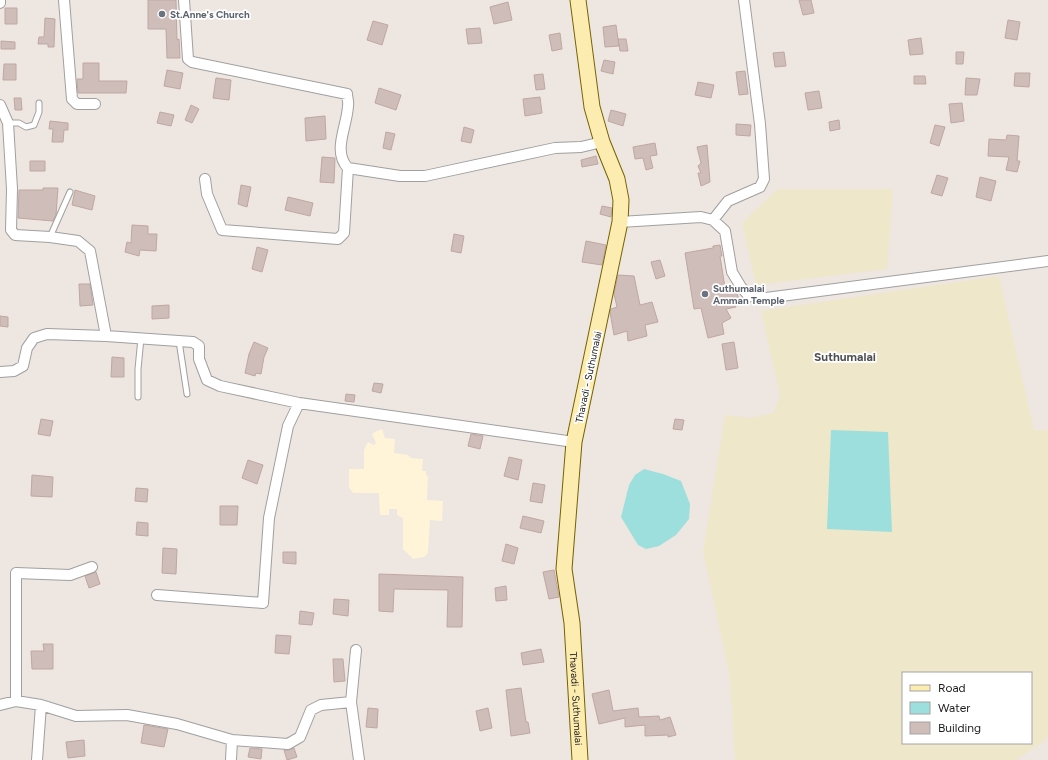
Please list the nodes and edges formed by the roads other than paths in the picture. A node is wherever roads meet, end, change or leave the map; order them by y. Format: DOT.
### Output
graph roads {
  1 [pos="64,0"];
  2 [pos="184,0"];
  3 [pos="578,0"];
  4 [pos="744,0"];
  5 [pos="39,103"];
  6 [pos="95,104"];
  7 [pos="0,105"];
  8 [pos="8,123"];
  9 [pos="602,142"];
  10 [pos="348,168"];
  11 [pos="205,180"];
  12 [pos="70,192"];
  13 [pos="713,220"];
  14 [pos="620,222"];
  15 [pos="50,237"];
  16 [pos="1048,261"];
  17 [pos="106,336"];
  18 [pos="141,338"];
  19 [pos="179,341"];
  20 [pos="0,372"];
  21 [pos="187,394"];
  22 [pos="138,397"];
  23 [pos="299,403"];
  24 [pos="574,442"];
  25 [pos="92,567"];
  26 [pos="157,595"];
  27 [pos="356,650"];
  28 [pos="16,701"];
  29 [pos="351,702"];
  30 [pos="0,705"];
  31 [pos="41,705"];
  32 [pos="232,740"];
  33 [pos="37,760"];
  34 [pos="231,760"];
  35 [pos="359,760"];
  36 [pos="580,760"];
  1 -- 6 [label="street"];
  2 -- 10 [label="street"];
  3 -- 9 [label="main road, Thavadi - Suthumalai"];
  4 -- 13 [label="street"];
  5 -- 8 [label="lane"];
  7 -- 8 [label="street"];
  8 -- 15 [label="street"];
  9 -- 10 [label="street"];
  9 -- 14 [label="main road, Thavadi - Suthumalai"];
  10 -- 11 [label="street"];
  12 -- 15 [label="lane"];
  13 -- 14 [label="street"];
  13 -- 16 [label="street"];
  14 -- 24 [label="main road, Thavadi - Suthumalai"];
  15 -- 17 [label="street"];
  17 -- 18 [label="street"];
  17 -- 20 [label="street"];
  18 -- 19 [label="street"];
  18 -- 22 [label="lane"];
  19 -- 21 [label="lane"];
  19 -- 23 [label="street"];
  23 -- 24 [label="street"];
  23 -- 26 [label="street"];
  24 -- 36 [label="main road, Thavadi - Suthumalai"];
  25 -- 28 [label="street"];
  27 -- 29 [label="street"];
  28 -- 30 [label="street"];
  28 -- 31 [label="street"];
  29 -- 32 [label="street"];
  29 -- 35 [label="street"];
  31 -- 32 [label="street"];
  31 -- 33 [label="street"];
  32 -- 34 [label="street"];
}
